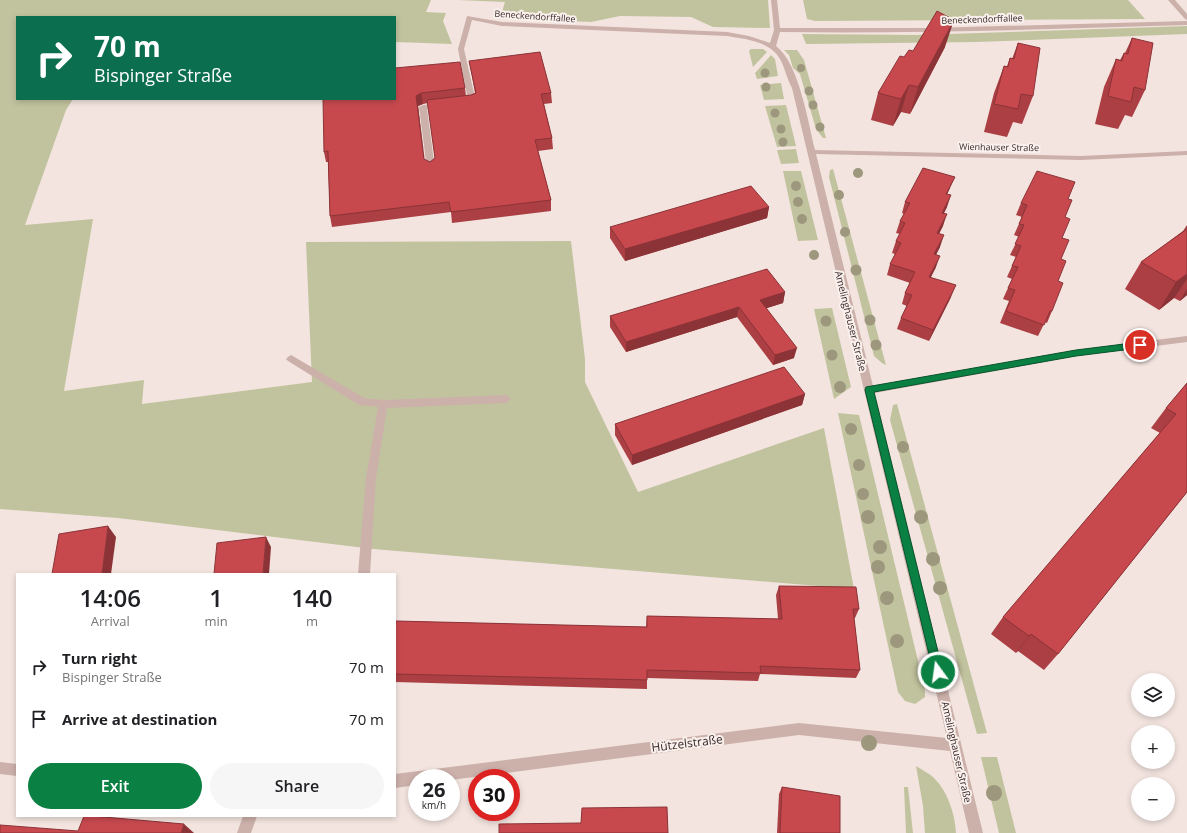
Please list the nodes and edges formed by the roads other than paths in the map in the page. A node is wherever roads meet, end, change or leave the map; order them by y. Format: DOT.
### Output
graph roads {
  1 [pos="774,0"];
  2 [pos="1171,0"];
  3 [pos="1187,18"];
  4 [pos="1187,23"];
  5 [pos="777,30"];
  6 [pos="772,47"];
  7 [pos="812,152"];
  8 [pos="1187,154"];
  9 [pos="431,169"];
  10 [pos="1187,339"];
  11 [pos="291,359"];
  12 [pos="869,390"];
  13 [pos="506,399"];
  14 [pos="383,404"];
  15 [pos="364,573"];
  16 [pos="955,745"];
  17 [pos="0,768"];
  18 [pos="16,770"];
  19 [pos="460,773"];
  20 [pos="408,779"];
  21 [pos="396,781"];
  22 [pos="250,817"];
  23 [pos="244,833"];
  24 [pos="976,833"];
  1 -- 5 [label="street"];
  2 -- 3 [label="street"];
  4 -- 5 [label="street, Beneckendorffallee"];
  5 -- 6 [label="street"];
  6 -- 7 [label="street, Amelinghauser Straße"];
  6 -- 9 [label="street, Beneckendorffallee"];
  7 -- 8 [label="street, Wienhauser Straße"];
  7 -- 12 [label="street, Amelinghauser Straße"];
  10 -- 12 [label="street"];
  11 -- 14 [label="street"];
  12 -- 16 [label="street, Amelinghauser Straße"];
  13 -- 14 [label="street"];
  14 -- 15 [label="street"];
  16 -- 19 [label="street, Hützelstraße"];
  16 -- 24 [label="street, Amelinghauser Straße"];
  17 -- 18 [label="street"];
  20 -- 21 [label="street, Hützelstraße"];
  22 -- 23 [label="street"];
}
